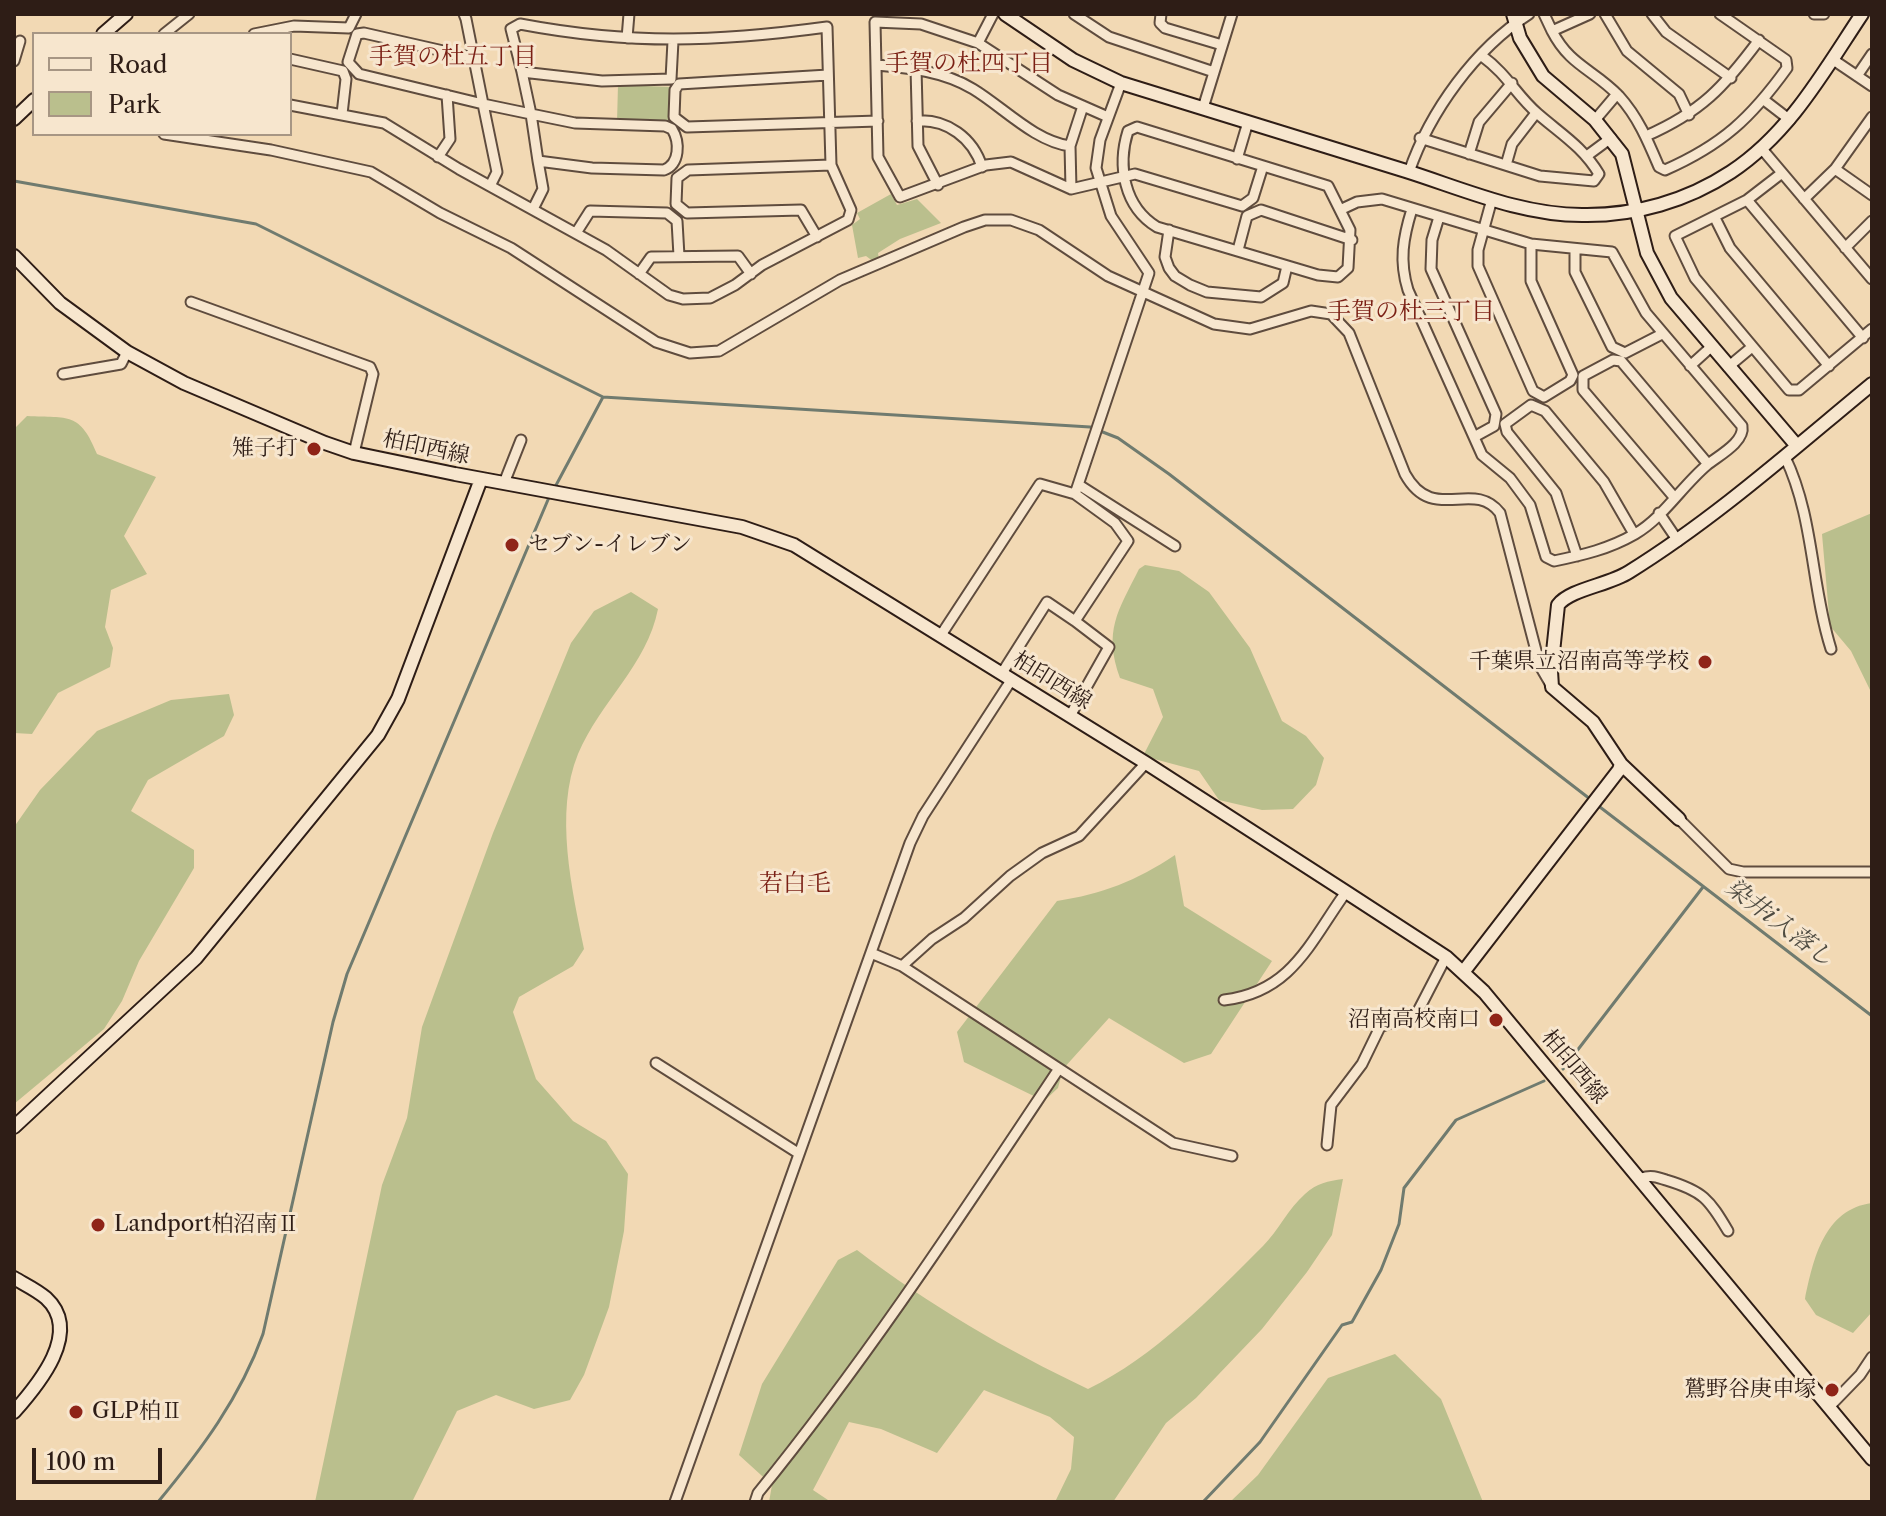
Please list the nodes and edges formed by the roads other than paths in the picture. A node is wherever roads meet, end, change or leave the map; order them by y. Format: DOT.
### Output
graph roads {
  1 [pos="126,14"];
  2 [pos="189,14"];
  3 [pos="356,14"];
  4 [pos="464,14"];
  5 [pos="629,14"];
  6 [pos="827,14"];
  7 [pos="993,14"];
  8 [pos="1005,14"];
  9 [pos="1074,14"];
  10 [pos="1161,14"];
  11 [pos="1232,14"];
  12 [pos="1529,14"];
  13 [pos="1544,14"];
  14 [pos="1590,14"];
  15 [pos="1605,14"];
  16 [pos="1652,14"];
  17 [pos="1720,14"];
  18 [pos="1814,14"];
  19 [pos="1824,14"];
  20 [pos="1862,14"];
  21 [pos="1514,19"];
  22 [pos="827,27"];
  23 [pos="1552,31"];
  24 [pos="105,32"];
  25 [pos="166,32"];
  26 [pos="271,32"];
  27 [pos="627,38"];
  28 [pos="1759,40"];
  29 [pos="20,41"];
  30 [pos="673,41"];
  31 [pos="978,43"];
  32 [pos="1222,45"];
  33 [pos="1872,54"];
  34 [pos="1482,56"];
  35 [pos="474,58"];
  36 [pos="292,59"];
  37 [pos="1832,59"];
  38 [pos="14,61"];
  39 [pos="876,65"];
  40 [pos="916,68"];
  41 [pos="522,72"];
  42 [pos="1214,72"];
  43 [pos="828,75"];
  44 [pos="1857,76"];
  45 [pos="1731,78"];
  46 [pos="1121,83"];
  47 [pos="1512,83"];
  48 [pos="1872,86"];
  49 [pos="1617,94"];
  50 [pos="447,95"];
  51 [pos="1764,100"];
  52 [pos="32,103"];
  53 [pos="483,104"];
  54 [pos="292,105"];
  55 [pos="1083,106"];
  56 [pos="1203,108"];
  57 [pos="1536,113"];
  58 [pos="342,114"];
  59 [pos="531,114"];
  60 [pos="1689,115"];
  61 [pos="1108,117"];
  62 [pos="1872,117"];
  63 [pos="14,119"];
  64 [pos="1595,120"];
  65 [pos="1790,120"];
  66 [pos="878,121"];
  67 [pos="917,121"];
  68 [pos="830,122"];
  69 [pos="1248,122"];
  70 [pos="1861,133"];
  71 [pos="177,136"];
  72 [pos="1646,136"];
  73 [pos="1420,138"];
  74 [pos="1611,138"];
  75 [pos="1872,140"];
  76 [pos="1070,146"];
  77 [pos="1762,149"];
  78 [pos="1469,154"];
  79 [pos="1588,155"];
  80 [pos="438,157"];
  81 [pos="1237,159"];
  82 [pos="538,161"];
  83 [pos="831,165"];
  84 [pos="1506,165"];
  85 [pos="1263,166"];
  86 [pos="982,167"];
  87 [pos="1835,169"];
  88 [pos="1409,172"];
  89 [pos="1782,173"];
  90 [pos="1124,175"];
  91 [pos="1099,183"];
  92 [pos="938,185"];
  93 [pos="490,186"];
  94 [pos="1071,189"];
  95 [pos="1872,195"];
  96 [pos="1492,199"];
  97 [pos="1804,199"];
  98 [pos="1747,200"];
  99 [pos="533,209"];
  100 [pos="1342,209"];
  101 [pos="1412,209"];
  102 [pos="1636,211"];
  103 [pos="1439,217"];
  104 [pos="1715,218"];
  105 [pos="1872,221"];
  106 [pos="1169,230"];
  107 [pos="1482,231"];
  108 [pos="576,233"];
  109 [pos="817,237"];
  110 [pos="1352,240"];
  111 [pos="1531,244"];
  112 [pos="1845,248"];
  113 [pos="1238,250"];
  114 [pos="1575,250"];
  115 [pos="14,256"];
  116 [pos="679,256"];
  117 [pos="1287,266"];
  118 [pos="639,274"];
  119 [pos="751,274"];
  120 [pos="1871,277"];
  121 [pos="1144,293"];
  122 [pos="191,302"];
  123 [pos="1872,329"];
  124 [pos="1662,334"];
  125 [pos="1863,338"];
  126 [pos="1711,347"];
  127 [pos="1752,347"];
  128 [pos="127,352"];
  129 [pos="1690,366"];
  130 [pos="1829,366"];
  131 [pos="1728,367"];
  132 [pos="63,374"];
  133 [pos="1872,384"];
  134 [pos="1474,437"];
  135 [pos="521,440"];
  136 [pos="1797,446"];
  137 [pos="354,453"];
  138 [pos="1785,457"];
  139 [pos="1708,464"];
  140 [pos="481,479"];
  141 [pos="504,483"];
  142 [pos="1077,490"];
  143 [pos="1674,497"];
  144 [pos="1659,513"];
  145 [pos="1634,534"];
  146 [pos="1678,541"];
  147 [pos="1175,546"];
  148 [pos="1577,556"];
  149 [pos="1075,621"];
  150 [pos="941,635"];
  151 [pos="1831,649"];
  152 [pos="1007,676"];
  153 [pos="1552,687"];
  154 [pos="1070,716"];
  155 [pos="1146,763"];
  156 [pos="1621,764"];
  157 [pos="1679,819"];
  158 [pos="1872,872"];
  159 [pos="1346,892"];
  160 [pos="871,953"];
  161 [pos="1446,957"];
  162 [pos="902,966"];
  163 [pos="1464,971"];
  164 [pos="1224,1000"];
  165 [pos="656,1063"];
  166 [pos="1058,1070"];
  167 [pos="14,1127"];
  168 [pos="1327,1145"];
  169 [pos="798,1153"];
  170 [pos="1232,1156"];
  171 [pos="1641,1178"];
  172 [pos="1728,1231"];
  173 [pos="14,1278"];
  174 [pos="1872,1357"];
  175 [pos="1829,1407"];
  176 [pos="14,1412"];
  177 [pos="1872,1459"];
  178 [pos="675,1502"];
  179 [pos="755,1502"];
  1 -- 24 [label="street"];
  2 -- 25 [label="street"];
  3 -- 26 [label="street"];
  4 -- 35 [label="street"];
  5 -- 27 [label="street"];
  6 -- 22 [label="street"];
  7 -- 31 [label="street"];
  8 -- 46 [label="street"];
  9 -- 42 [label="street"];
  10 -- 32 [label="street"];
  11 -- 32 [label="street"];
  12 -- 21 [label="street"];
  13 -- 23 [label="street"];
  14 -- 23 [label="street"];
  15 -- 60 [label="street"];
  16 -- 45 [label="street"];
  17 -- 28 [label="street"];
  18 -- 19 [label="street"];
  20 -- 37 [label="street"];
  21 -- 34 [label="street"];
  21 -- 64 [label="street"];
  22 -- 30 [label="street"];
  22 -- 43 [label="street"];
  23 -- 49 [label="street"];
  27 -- 30 [label="street"];
  27 -- 41 [label="street"];
  28 -- 45 [label="street"];
  28 -- 51 [label="street"];
  29 -- 38 [label="street"];
  30 -- 41 [label="street"];
  31 -- 39 [label="street"];
  31 -- 55 [label="street"];
  32 -- 42 [label="street"];
  33 -- 44 [label="street"];
  34 -- 47 [label="street"];
  34 -- 73 [label="street"];
  35 -- 50 [label="street"];
  35 -- 53 [label="street"];
  36 -- 58 [label="street"];
  37 -- 44 [label="street"];
  37 -- 65 [label="street"];
  39 -- 40 [label="street"];
  39 -- 66 [label="street"];
  40 -- 67 [label="street"];
  40 -- 76 [label="street"];
  41 -- 59 [label="street"];
  42 -- 56 [label="street"];
  43 -- 68 [label="street"];
  43 -- 68 [label="street"];
  44 -- 48 [label="street"];
  45 -- 60 [label="street"];
  46 -- 56 [label="street"];
  46 -- 61 [label="street"];
  47 -- 57 [label="street"];
  47 -- 78 [label="street"];
  49 -- 64 [label="street"];
  49 -- 72 [label="street"];
  50 -- 53 [label="street"];
  50 -- 80 [label="street"];
  51 -- 65 [label="street"];
  51 -- 72 [label="street"];
  52 -- 63 [label="street"];
  53 -- 59 [label="street"];
  53 -- 93 [label="street"];
  54 -- 58 [label="street"];
  55 -- 61 [label="street"];
  55 -- 76 [label="street"];
  56 -- 69 [label="street"];
  57 -- 79 [label="street"];
  57 -- 84 [label="street"];
  58 -- 80 [label="street"];
  59 -- 82 [label="street"];
  59 -- 82 [label="street"];
  60 -- 72 [label="street"];
  61 -- 91 [label="street"];
  62 -- 70 [label="street"];
  64 -- 74 [label="street"];
  65 -- 77 [label="street"];
  66 -- 68 [label="street"];
  66 -- 92 [label="street"];
  67 -- 86 [label="street"];
  67 -- 92 [label="street"];
  68 -- 83 [label="street"];
  69 -- 81 [label="street"];
  69 -- 88 [label="street"];
  70 -- 75 [label="street"];
  70 -- 87 [label="street"];
  71 -- 121 [label="street"];
  73 -- 78 [label="street"];
  73 -- 88 [label="street"];
  74 -- 79 [label="street"];
  74 -- 102 [label="street"];
  76 -- 94 [label="street"];
  77 -- 89 [label="street"];
  77 -- 102 [label="street"];
  78 -- 84 [label="street"];
  79 -- 84 [label="street"];
  80 -- 93 [label="street"];
  81 -- 85 [label="street"];
  81 -- 90 [label="street"];
  82 -- 99 [label="street"];
  83 -- 109 [label="street"];
  83 -- 109 [label="street"];
  85 -- 90 [label="street"];
  85 -- 100 [label="street"];
  86 -- 92 [label="street"];
  86 -- 94 [label="street"];
  87 -- 95 [label="street"];
  87 -- 97 [label="street"];
  88 -- 96 [label="street"];
  89 -- 97 [label="street"];
  89 -- 98 [label="street"];
  90 -- 91 [label="street"];
  90 -- 106 [label="street"];
  91 -- 94 [label="street"];
  91 -- 121 [label="street"];
  93 -- 99 [label="street"];
  96 -- 102 [label="street"];
  96 -- 107 [label="street"];
  97 -- 112 [label="street"];
  98 -- 104 [label="street"];
  98 -- 125 [label="street"];
  99 -- 108 [label="street"];
  100 -- 101 [label="street"];
  100 -- 110 [label="street"];
  101 -- 103 [label="street"];
  101 -- 134 [label="street"];
  102 -- 126 [label="street"];
  103 -- 107 [label="street"];
  103 -- 134 [label="street"];
  104 -- 127 [label="street"];
  104 -- 130 [label="street"];
  105 -- 112 [label="street"];
  106 -- 113 [label="street"];
  106 -- 117 [label="street"];
  107 -- 111 [label="street"];
  107 -- 111 [label="street"];
  108 -- 116 [label="street"];
  108 -- 118 [label="street"];
  109 -- 119 [label="street"];
  110 -- 113 [label="street"];
  110 -- 117 [label="street"];
  111 -- 114 [label="street"];
  112 -- 120 [label="street"];
  113 -- 117 [label="street"];
  114 -- 124 [label="street"];
  114 -- 124 [label="street"];
  115 -- 128 [label="street, 柏印西線"];
  116 -- 118 [label="street"];
  116 -- 119 [label="street"];
  118 -- 119 [label="street"];
  121 -- 142 [label="street"];
  121 -- 153 [label="street"];
  122 -- 137 [label="street"];
  123 -- 125 [label="street"];
  124 -- 129 [label="street"];
  125 -- 130 [label="street"];
  126 -- 129 [label="street"];
  126 -- 131 [label="street"];
  127 -- 130 [label="street"];
  127 -- 131 [label="street"];
  128 -- 132 [label="street"];
  128 -- 137 [label="street, 柏印西線"];
  129 -- 139 [label="street"];
  131 -- 136 [label="street"];
  133 -- 136 [label="street"];
  134 -- 148 [label="street"];
  135 -- 141 [label="street"];
  136 -- 138 [label="street"];
  137 -- 140 [label="street, 柏印西線"];
  138 -- 146 [label="street"];
  138 -- 151 [label="street"];
  139 -- 143 [label="street"];
  139 -- 143 [label="street"];
  140 -- 141 [label="street, 柏印西線"];
  140 -- 167 [label="street"];
  141 -- 150 [label="street, 柏印西線"];
  142 -- 147 [label="street"];
  142 -- 149 [label="street"];
  142 -- 150 [label="street"];
  143 -- 144 [label="street"];
  144 -- 145 [label="street"];
  144 -- 146 [label="street"];
  145 -- 148 [label="street"];
  145 -- 148 [label="street"];
  146 -- 153 [label="street"];
  149 -- 152 [label="street"];
  149 -- 154 [label="street"];
  150 -- 152 [label="street, 柏印西線"];
  152 -- 154 [label="street, 柏印西線"];
  152 -- 160 [label="street"];
  153 -- 156 [label="street"];
  154 -- 155 [label="street, 柏印西線"];
  155 -- 159 [label="street, 柏印西線"];
  155 -- 162 [label="street"];
  156 -- 157 [label="street"];
  156 -- 163 [label="street"];
  157 -- 158 [label="street"];
  159 -- 161 [label="street, 柏印西線"];
  159 -- 164 [label="street"];
  160 -- 162 [label="street"];
  160 -- 169 [label="street"];
  161 -- 163 [label="street, 柏印西線"];
  161 -- 168 [label="street"];
  162 -- 166 [label="street"];
  163 -- 171 [label="street, 柏印西線"];
  165 -- 169 [label="street"];
  166 -- 170 [label="street"];
  166 -- 179 [label="street"];
  169 -- 178 [label="street"];
  171 -- 172 [label="street"];
  171 -- 175 [label="street, 柏印西線"];
  173 -- 176 [label="street"];
  174 -- 175 [label="street"];
  175 -- 177 [label="street, 柏印西線"];
}
